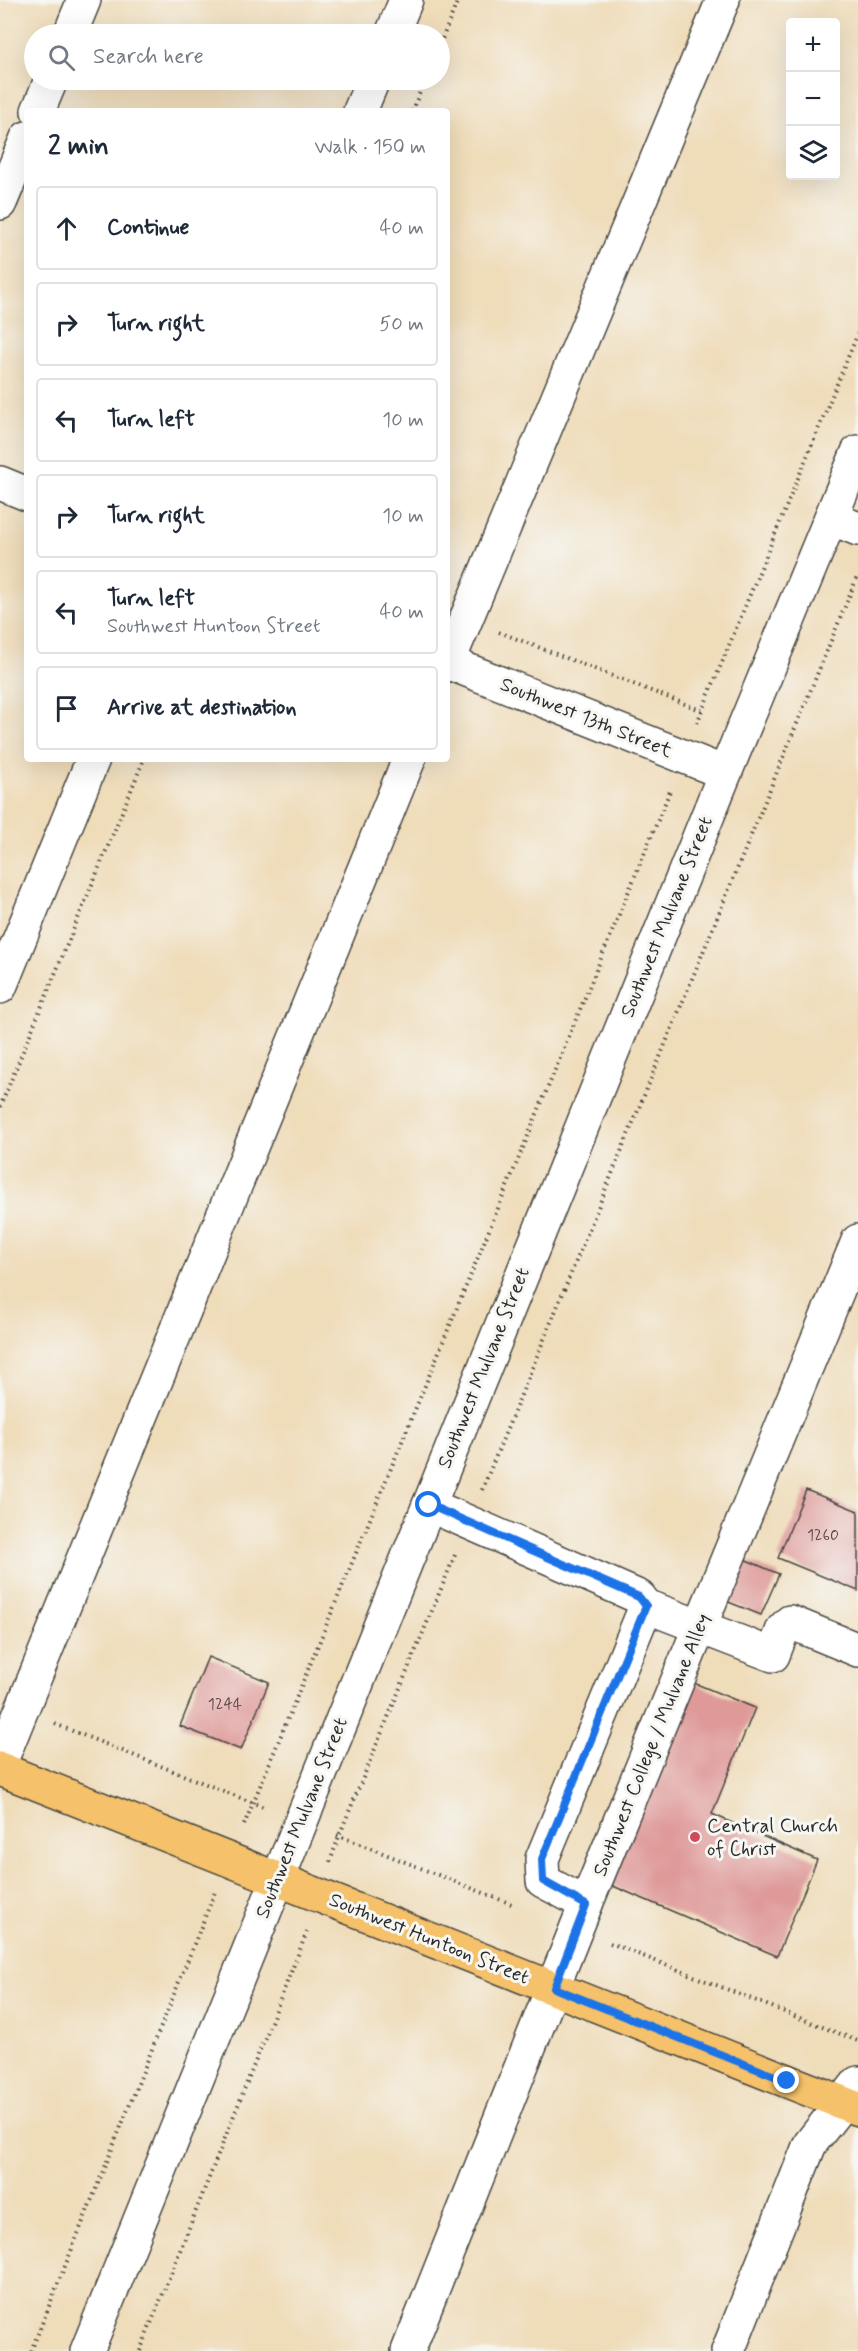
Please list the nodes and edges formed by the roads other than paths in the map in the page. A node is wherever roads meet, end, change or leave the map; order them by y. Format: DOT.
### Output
graph roads {
  1 [pos="84,0"];
  2 [pos="406,0"];
  3 [pos="723,0"];
  4 [pos="74,24"];
  5 [pos="396,24"];
  6 [pos="47,90"];
  7 [pos="369,90"];
  8 [pos="39,108"];
  9 [pos="361,108"];
  10 [pos="24,145"];
  11 [pos="0,203"];
  12 [pos="858,452"];
  13 [pos="0,483"];
  14 [pos="24,493"];
  15 [pos="845,523"];
  16 [pos="450,657"];
  17 [pos="450,664"];
  18 [pos="92,762"];
  19 [pos="408,762"];
  20 [pos="725,773"];
  21 [pos="0,987"];
  22 [pos="858,1241"];
  23 [pos="429,1505"];
  24 [pos="646,1606"];
  25 [pos="700,1626"];
  26 [pos="858,1650"];
  27 [pos="0,1763"];
  28 [pos="0,1769"];
  29 [pos="277,1878"];
  30 [pos="581,1917"];
  31 [pos="554,1988"];
  32 [pos="852,2098"];
  33 [pos="87,2351"];
  34 [pos="408,2351"];
  35 [pos="728,2351"];
  1 -- 4 [label="street"];
  2 -- 5 [label="street"];
  3 -- 16 [label="street"];
  6 -- 8 [label="street"];
  7 -- 9 [label="street"];
  10 -- 11 [label="street"];
  12 -- 15 [label="street, Southwest Mulvane Street"];
  13 -- 14 [label="street"];
  15 -- 20 [label="street, Southwest Mulvane Street"];
  17 -- 20 [label="street, Southwest 13th Street"];
  18 -- 21 [label="street"];
  19 -- 27 [label="street"];
  20 -- 23 [label="street, Southwest Mulvane Street"];
  22 -- 25 [label="street, Southwest College / Mulvane Alley"];
  23 -- 24 [label="street"];
  23 -- 29 [label="street, Southwest Mulvane Street"];
  24 -- 25 [label="street"];
  24 -- 30 [label="street"];
  25 -- 26 [label="street"];
  25 -- 30 [label="street, Southwest College / Mulvane Alley"];
  28 -- 29 [label="main road, Southwest Huntoon Street"];
  29 -- 31 [label="main road, Southwest Huntoon Street"];
  29 -- 33 [label="street, Southwest Mulvane Street"];
  30 -- 31 [label="street, Southwest College / Mulvane Alley"];
  31 -- 32 [label="main road, Southwest Huntoon Street"];
  31 -- 34 [label="street, Southwest College / Mulvane Alley"];
  32 -- 35 [label="street"];
}
